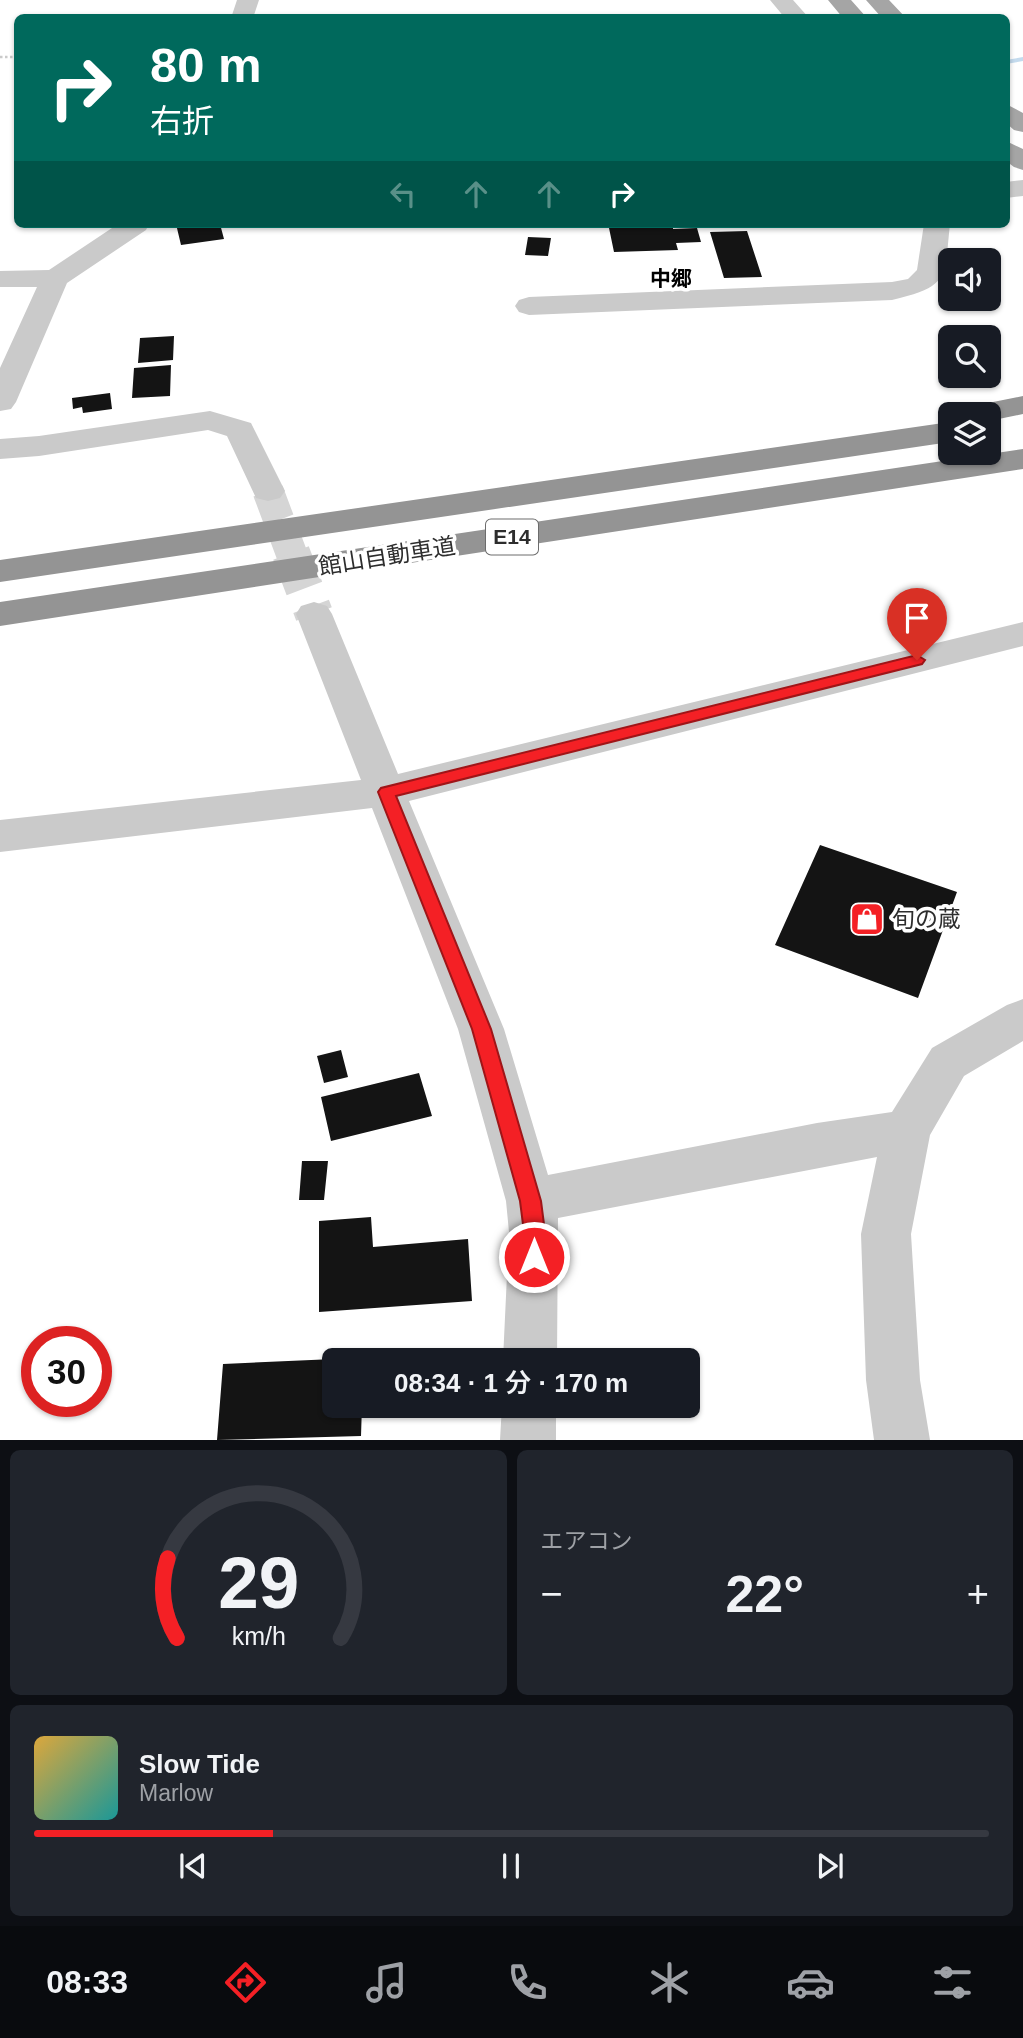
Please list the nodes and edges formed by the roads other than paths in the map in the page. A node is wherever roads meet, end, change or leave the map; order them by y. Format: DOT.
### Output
graph roads {
  1 [pos="781,0"];
  2 [pos="839,0"];
  3 [pos="877,0"];
  4 [pos="794,14"];
  5 [pos="852,14"];
  6 [pos="891,14"];
  7 [pos="130,228"];
  8 [pos="937,228"];
  9 [pos="55,278"];
  10 [pos="0,279"];
  11 [pos="529,306"];
  12 [pos="0,402"];
  13 [pos="1023,405"];
  14 [pos="1001,409"];
  15 [pos="938,421"];
  16 [pos="1023,421"];
  17 [pos="1001,424"];
  18 [pos="938,434"];
  19 [pos="0,449"];
  20 [pos="1023,460"];
  21 [pos="718,466"];
  22 [pos="268,491"];
  23 [pos="0,571"];
  24 [pos="0,614"];
  25 [pos="314,614"];
  26 [pos="1023,634"];
  27 [pos="387,792"];
  28 [pos="0,836"];
  29 [pos="1023,1018"];
  30 [pos="907,1131"];
  31 [pos="531,1201"];
  32 [pos="530,1348"];
  33 [pos="529,1418"];
  34 [pos="528,1440"];
  35 [pos="902,1440"];
  1 -- 4 [label="street"];
  2 -- 5 [label="main road"];
  3 -- 6 [label="main road"];
  7 -- 9 [label="street"];
  8 -- 11 [label="street"];
  9 -- 10 [label="street"];
  9 -- 12 [label="street"];
  13 -- 14 [label="highway"];
  15 -- 21 [label="highway"];
  16 -- 17 [label="highway"];
  18 -- 21 [label="highway, 館山自動車道 / E14"];
  19 -- 22 [label="street"];
  20 -- 24 [label="highway, 館山自動車道 / E14"];
  21 -- 23 [label="highway, 館山自動車道 / E14"];
  25 -- 27 [label="street"];
  26 -- 27 [label="street"];
  27 -- 28 [label="street"];
  27 -- 31 [label="street"];
  29 -- 30 [label="street"];
  30 -- 31 [label="street"];
  30 -- 35 [label="street"];
  31 -- 32 [label="street"];
  33 -- 34 [label="street"];
}
